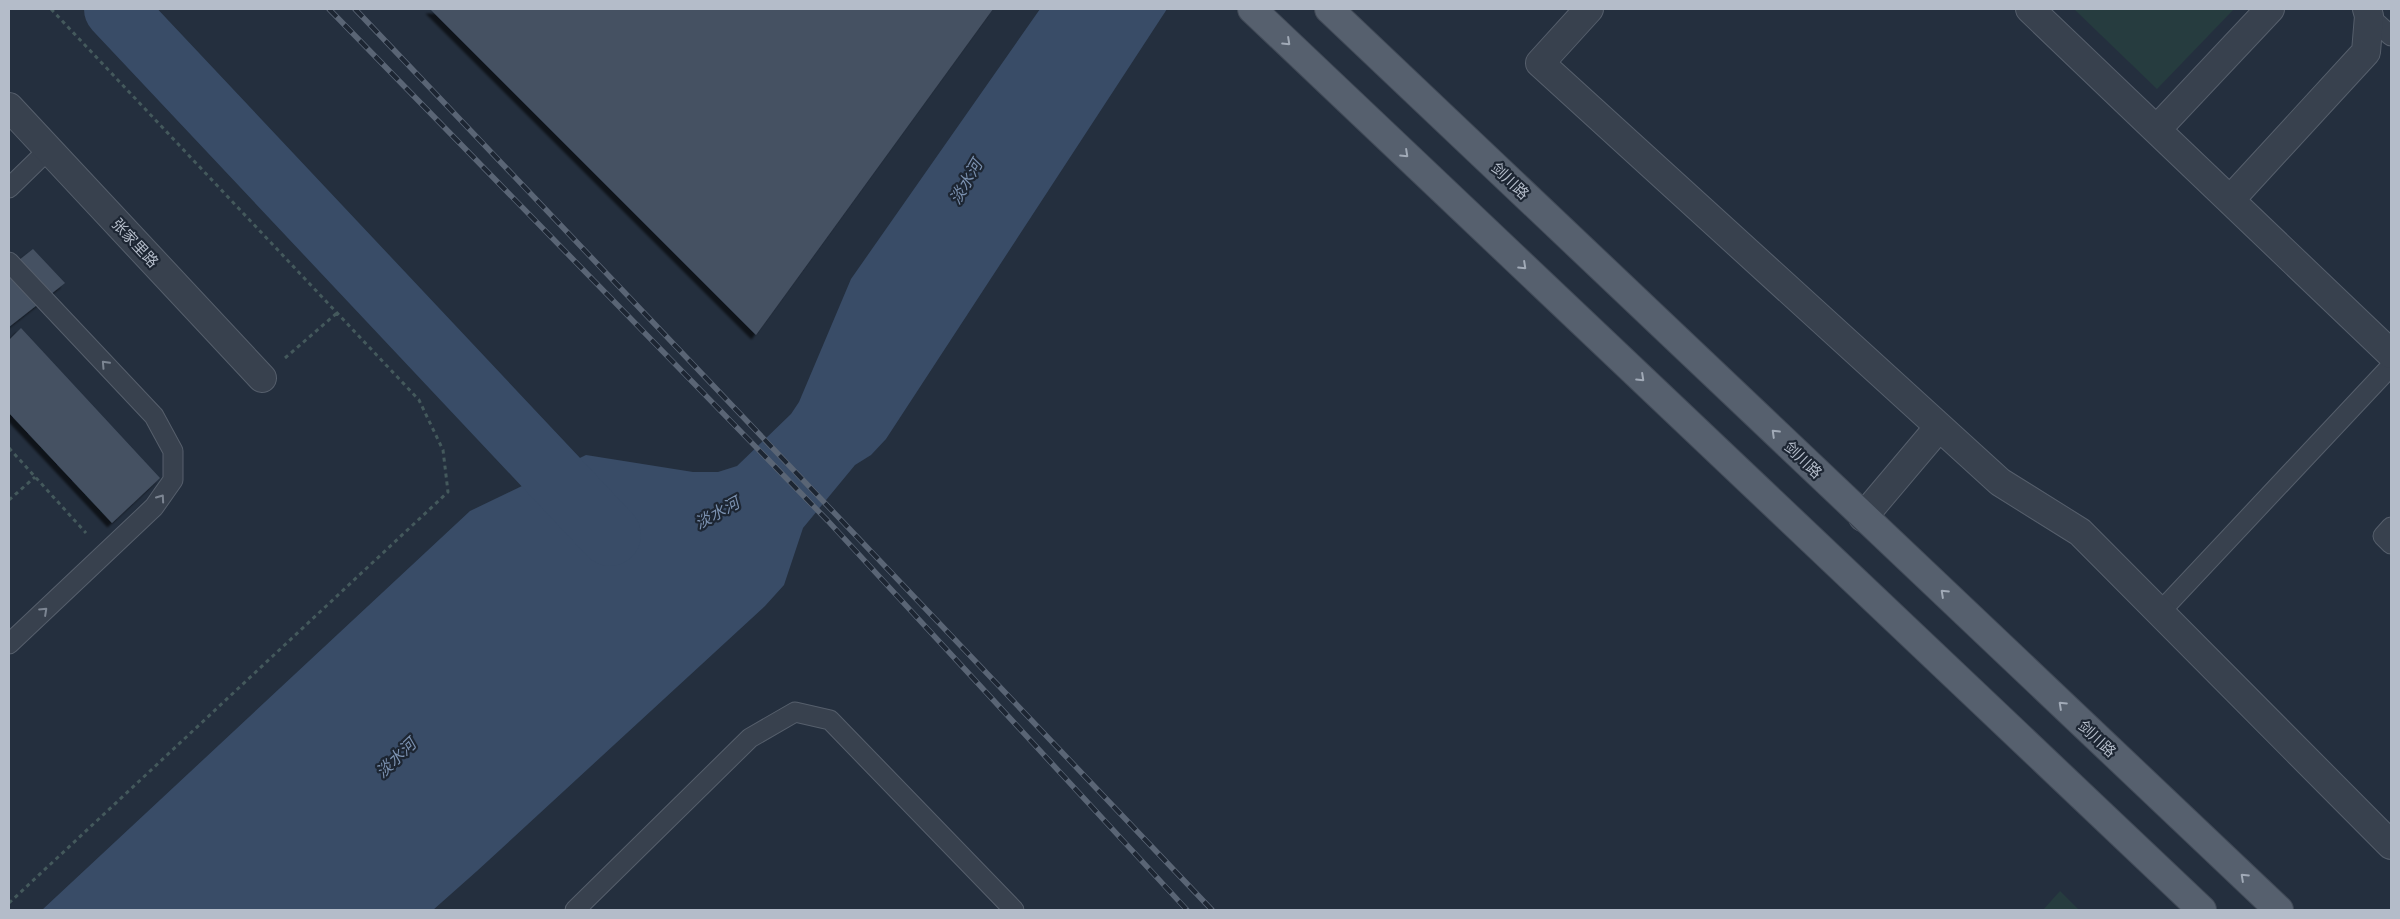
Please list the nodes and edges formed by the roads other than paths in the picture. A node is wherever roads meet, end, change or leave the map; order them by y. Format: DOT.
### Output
graph roads {
  1 [pos="1252,9"];
  2 [pos="1329,9"];
  3 [pos="1588,9"];
  4 [pos="2030,9"];
  5 [pos="2270,9"];
  6 [pos="2368,12"];
  7 [pos="2391,36"];
  8 [pos="9,107"];
  9 [pos="2157,129"];
  10 [pos="48,150"];
  11 [pos="9,188"];
  12 [pos="2230,200"];
  13 [pos="9,262"];
  14 [pos="2391,354"];
  15 [pos="2391,366"];
  16 [pos="262,378"];
  17 [pos="1939,427"];
  18 [pos="1863,517"];
  19 [pos="2391,527"];
  20 [pos="2391,544"];
  21 [pos="2160,612"];
  22 [pos="9,644"];
  23 [pos="2391,845"];
  24 [pos="575,910"];
  25 [pos="1014,910"];
  26 [pos="2202,910"];
  27 [pos="2279,910"];
  1 -- 26 [label="main road, one-way"];
  18 -- 2 [label="main road, 剑川路, one-way"];
  3 -- 17 [label="street"];
  4 -- 9 [label="street"];
  5 -- 9 [label="street"];
  6 -- 7 [label="lane"];
  6 -- 12 [label="street"];
  8 -- 10 [label="street, 张家里路"];
  9 -- 12 [label="street"];
  10 -- 11 [label="lane"];
  10 -- 16 [label="street, 张家里路"];
  12 -- 14 [label="street"];
  22 -- 13 [label="lane, one-way"];
  15 -- 21 [label="lane"];
  17 -- 18 [label="street"];
  17 -- 21 [label="street"];
  27 -- 18 [label="main road, 剑川路, one-way"];
  19 -- 20 [label="lane"];
  21 -- 23 [label="street"];
  24 -- 25 [label="lane"];
}
